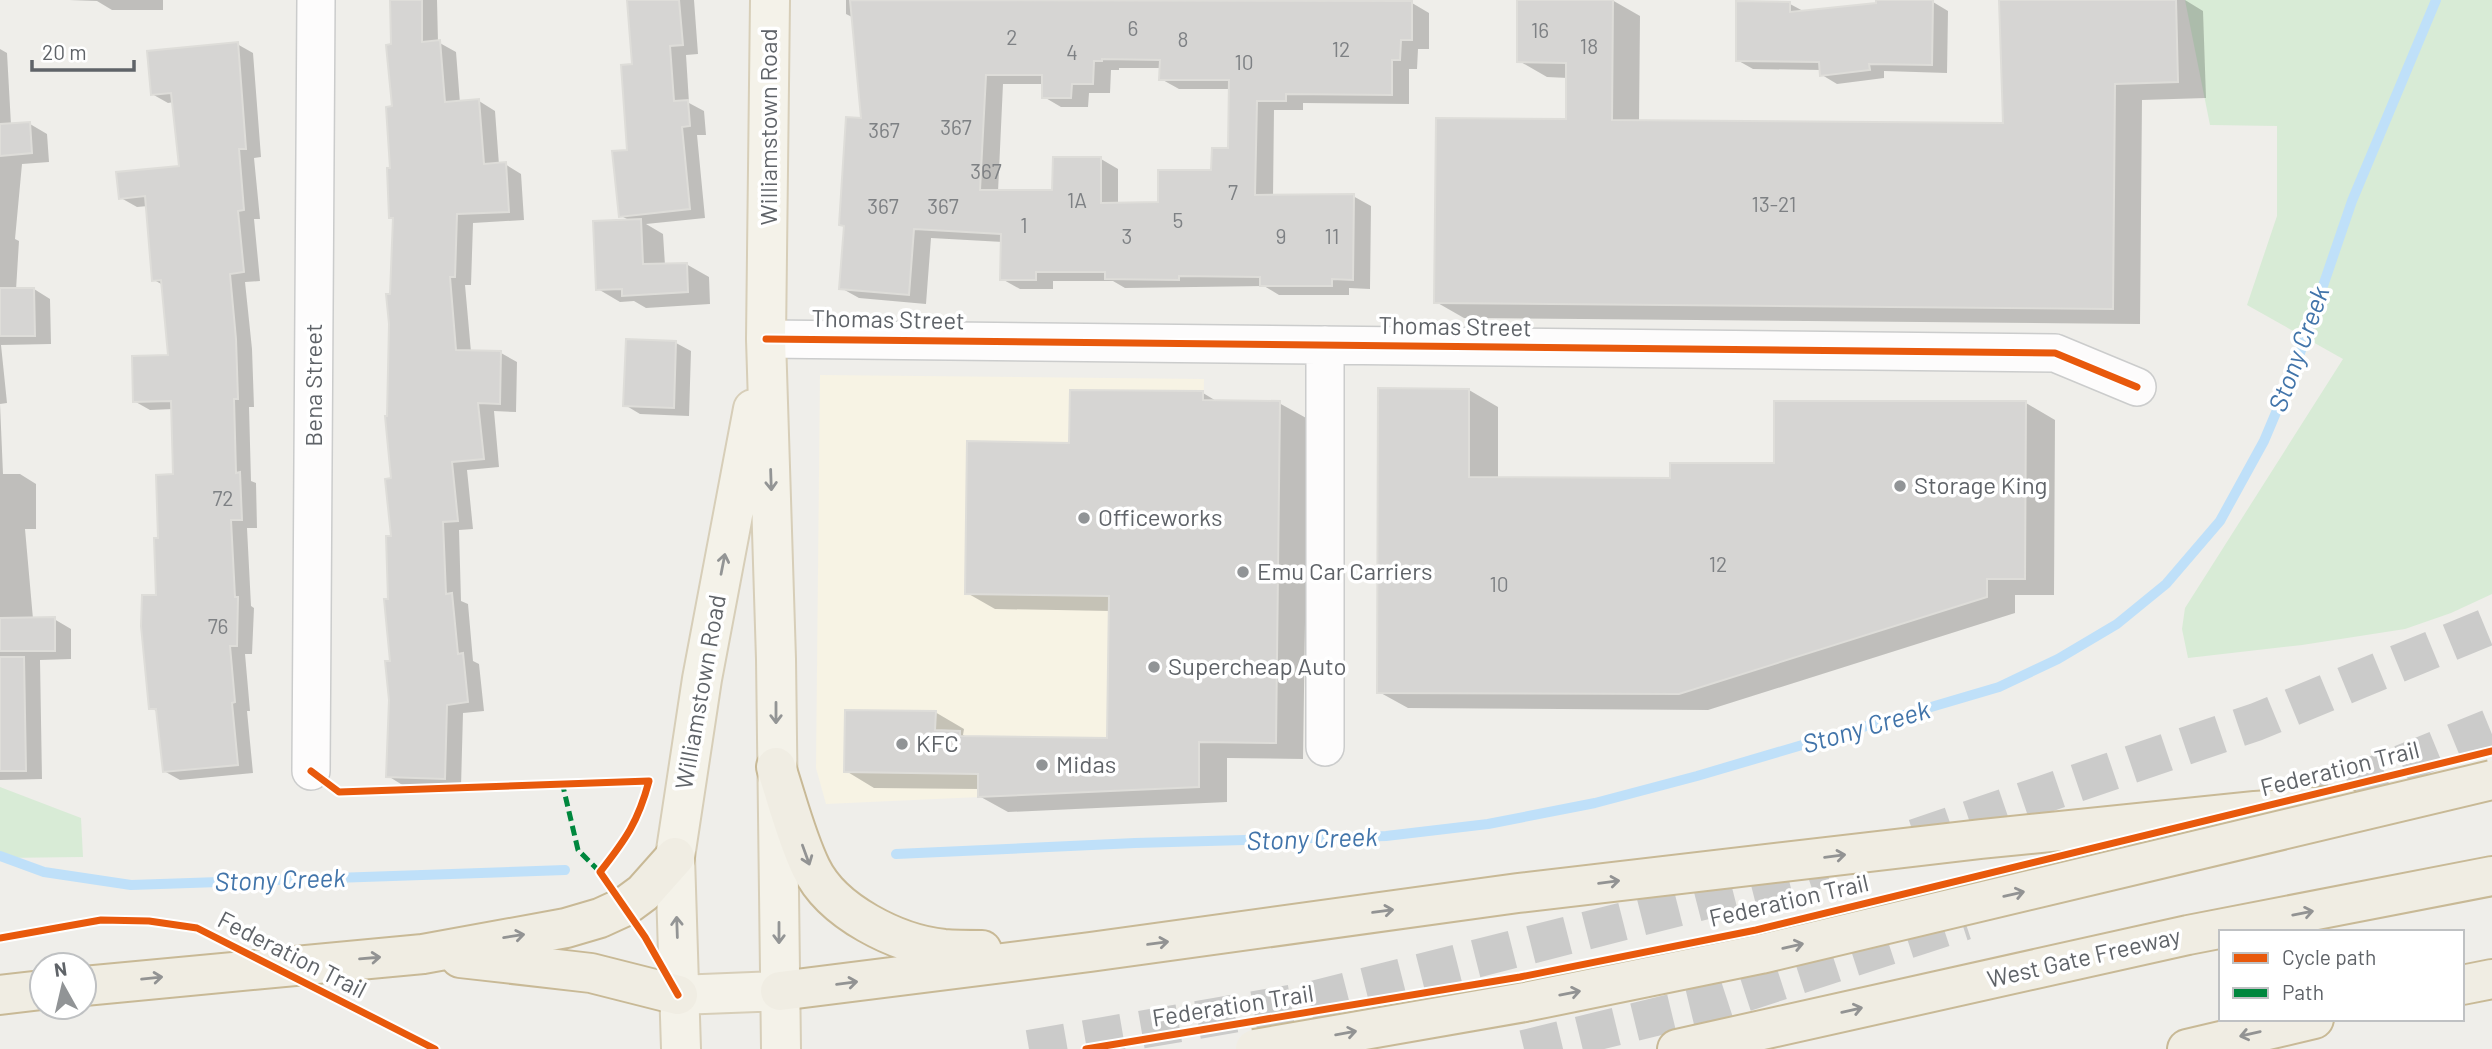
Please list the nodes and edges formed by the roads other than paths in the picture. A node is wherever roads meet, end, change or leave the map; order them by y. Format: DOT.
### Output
graph roads {
  1 [pos="316,0"];
  2 [pos="770,0"];
  3 [pos="766,339"];
  4 [pos="1325,345"];
  5 [pos="2137,387"];
  6 [pos="1325,747"];
  7 [pos="776,767"];
  8 [pos="311,771"];
  9 [pos="2492,780"];
  10 [pos="2492,794"];
  11 [pos="675,857"];
  12 [pos="2492,876"];
  13 [pos="1090,952"];
  14 [pos="423,954"];
  15 [pos="2492,979"];
  16 [pos="98,985"];
  17 [pos="2464,985"];
  18 [pos="780,991"];
  19 [pos="28,992"];
  20 [pos="0,995"];
  21 [pos="678,995"];
  22 [pos="2306,1021"];
  23 [pos="681,1049"];
  24 [pos="781,1049"];
  25 [pos="1255,1049"];
  26 [pos="1677,1049"];
  27 [pos="2187,1049"];
  1 -- 8 [label="street, Bena Street"];
  2 -- 3 [label="main road, Williamstown Road"];
  3 -- 4 [label="street, Thomas Street"];
  3 -- 7 [label="main road, Williamstown Road, one-way"];
  11 -- 3 [label="main road, Williamstown Road, one-way"];
  4 -- 5 [label="street, Thomas Street"];
  4 -- 6 [label="street"];
  7 -- 13 [label="highway, one-way"];
  7 -- 18 [label="main road, Williamstown Road, one-way"];
  25 -- 9 [label="highway, one-way, bridge"];
  13 -- 10 [label="highway, one-way"];
  14 -- 11 [label="highway, one-way"];
  21 -- 11 [label="main road, Williamstown Road, one-way"];
  26 -- 12 [label="highway, West Gate Freeway, one-way"];
  18 -- 13 [label="highway, one-way"];
  16 -- 14 [label="highway, one-way"];
  14 -- 21 [label="highway"];
  15 -- 17 [label="highway"];
  18 -- 21 [label="main road"];
  18 -- 24 [label="main road, Williamstown Road"];
  19 -- 20 [label="highway"];
  21 -- 23 [label="main road, Williamstown Road"];
  22 -- 27 [label="highway, one-way"];
}
